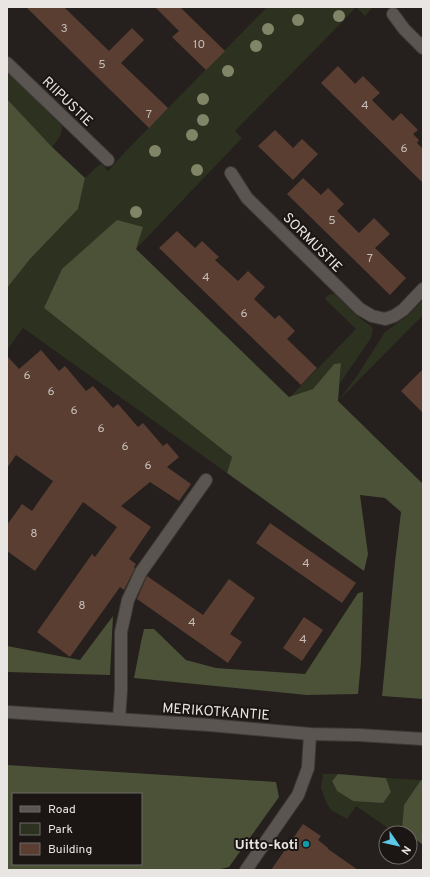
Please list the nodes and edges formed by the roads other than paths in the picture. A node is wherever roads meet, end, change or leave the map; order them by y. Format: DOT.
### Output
graph roads {
  1 [pos="394,14"];
  2 [pos="423,48"];
  3 [pos="7,63"];
  4 [pos="108,160"];
  5 [pos="231,173"];
  6 [pos="423,290"];
  7 [pos="206,480"];
  8 [pos="7,712"];
  9 [pos="119,719"];
  10 [pos="310,734"];
  11 [pos="423,739"];
  12 [pos="246,870"];
  1 -- 2 [label="street"];
  3 -- 4 [label="street, RIIPUSTIE"];
  5 -- 6 [label="street, SORMUSTIE"];
  7 -- 9 [label="street"];
  8 -- 9 [label="street, MERIKOTKANTIE"];
  9 -- 10 [label="street, MERIKOTKANTIE"];
  10 -- 11 [label="street, MERIKOTKANTIE"];
  10 -- 12 [label="street"];
}
